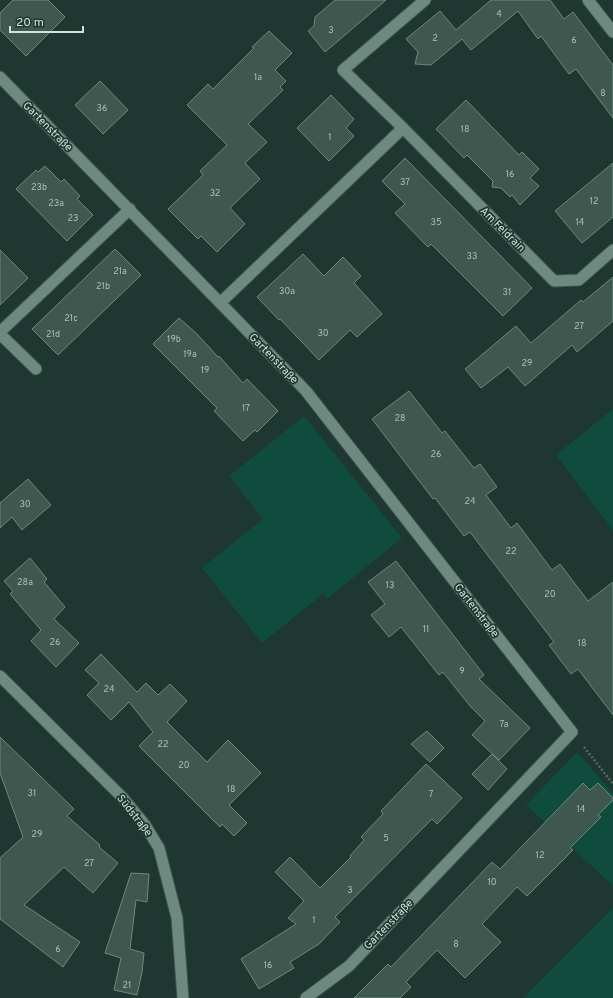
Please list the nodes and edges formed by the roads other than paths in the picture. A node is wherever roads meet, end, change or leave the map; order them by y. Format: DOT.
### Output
graph roads {
  1 [pos="424,0"];
  2 [pos="588,0"];
  3 [pos="613,32"];
  4 [pos="0,77"];
  5 [pos="403,128"];
  6 [pos="130,209"];
  7 [pos="613,250"];
  8 [pos="220,303"];
  9 [pos="0,333"];
  10 [pos="36,369"];
  11 [pos="0,676"];
  12 [pos="183,998"];
  13 [pos="306,998"];
  1 -- 5 [label="street, Am Feldrain"];
  2 -- 3 [label="street"];
  4 -- 6 [label="street, Gartenstraße"];
  5 -- 7 [label="street, Am Feldrain"];
  5 -- 8 [label="street"];
  6 -- 8 [label="street, Gartenstraße"];
  6 -- 9 [label="street"];
  8 -- 13 [label="street, Gartenstraße"];
  9 -- 10 [label="street"];
  11 -- 12 [label="street, Südstraße"];
}
